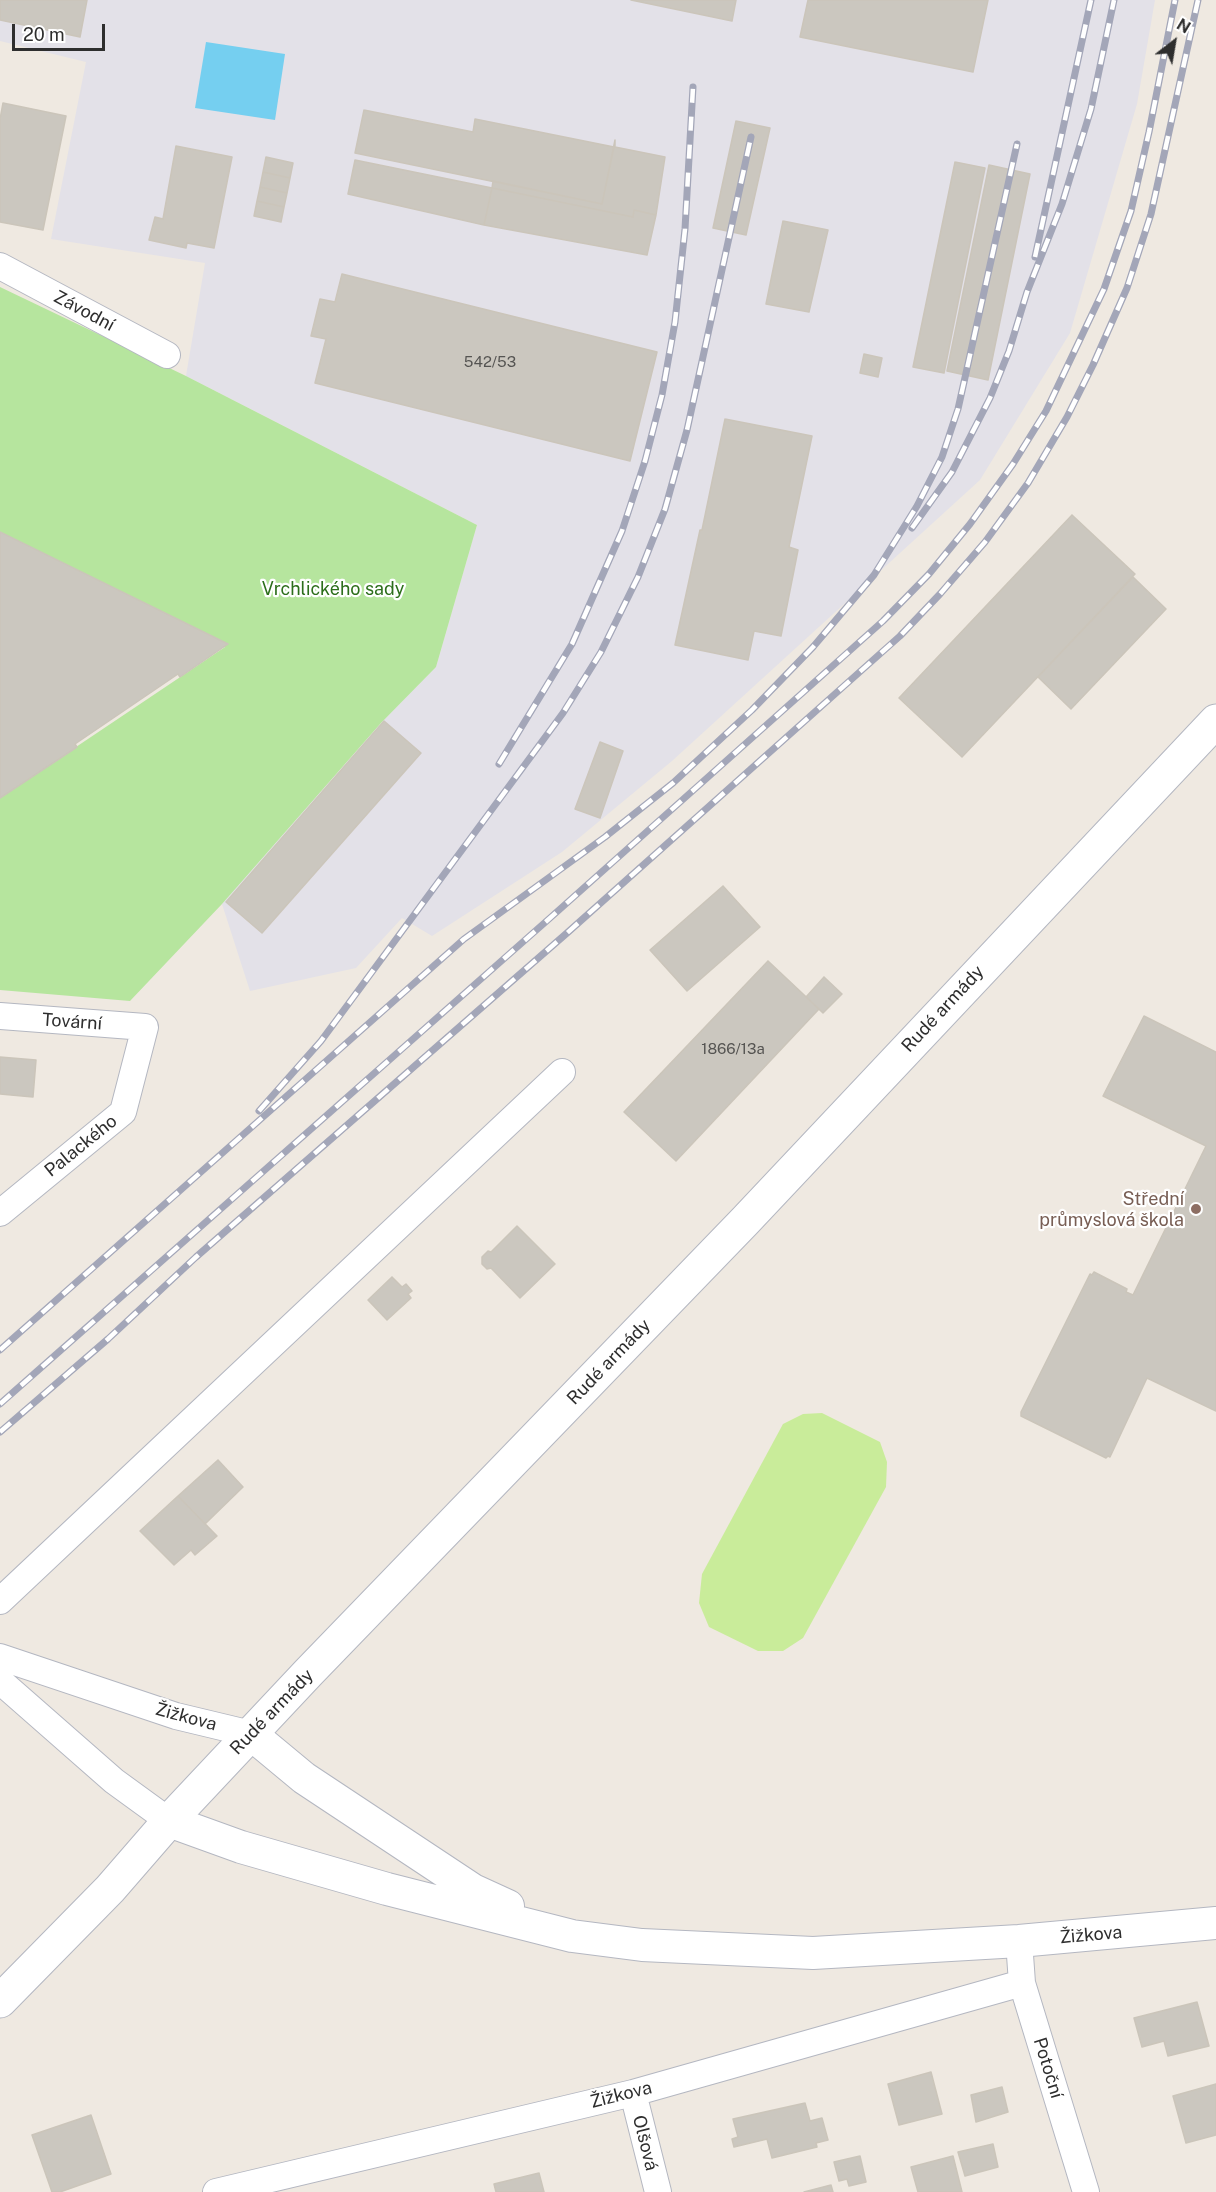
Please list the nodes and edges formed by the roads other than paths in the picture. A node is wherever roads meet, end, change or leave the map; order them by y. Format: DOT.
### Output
graph roads {
  1 [pos="0,266"];
  2 [pos="167,355"];
  3 [pos="1216,721"];
  4 [pos="0,1016"];
  5 [pos="145,1027"];
  6 [pos="562,1072"];
  7 [pos="0,1213"];
  8 [pos="0,1600"];
  9 [pos="0,1657"];
  10 [pos="0,1681"];
  11 [pos="251,1734"];
  12 [pos="169,1821"];
  13 [pos="1216,1923"];
  14 [pos="572,1936"];
  15 [pos="1019,1941"];
  16 [pos="1022,1983"];
  17 [pos="0,2001"];
  18 [pos="633,2093"];
  19 [pos="216,2192"];
  20 [pos="658,2192"];
  21 [pos="1086,2192"];
  1 -- 2 [label="street, Závodní"];
  3 -- 11 [label="main road, Rudé armády"];
  4 -- 5 [label="street, Tovární"];
  5 -- 7 [label="street, Palackého"];
  6 -- 8 [label="street"];
  9 -- 11 [label="street, Žižkova"];
  10 -- 12 [label="street, Žižkova"];
  11 -- 12 [label="main road, Rudé armády"];
  11 -- 14 [label="street, Žižkova"];
  12 -- 14 [label="street, Žižkova"];
  12 -- 17 [label="main road, Rudé armády"];
  13 -- 15 [label="street, Žižkova"];
  14 -- 15 [label="street, Žižkova"];
  15 -- 16 [label="street, Potoční"];
  16 -- 18 [label="street, Žižkova"];
  16 -- 21 [label="street, Potoční"];
  18 -- 19 [label="street, Žižkova"];
  18 -- 20 [label="street, Olšová"];
}
